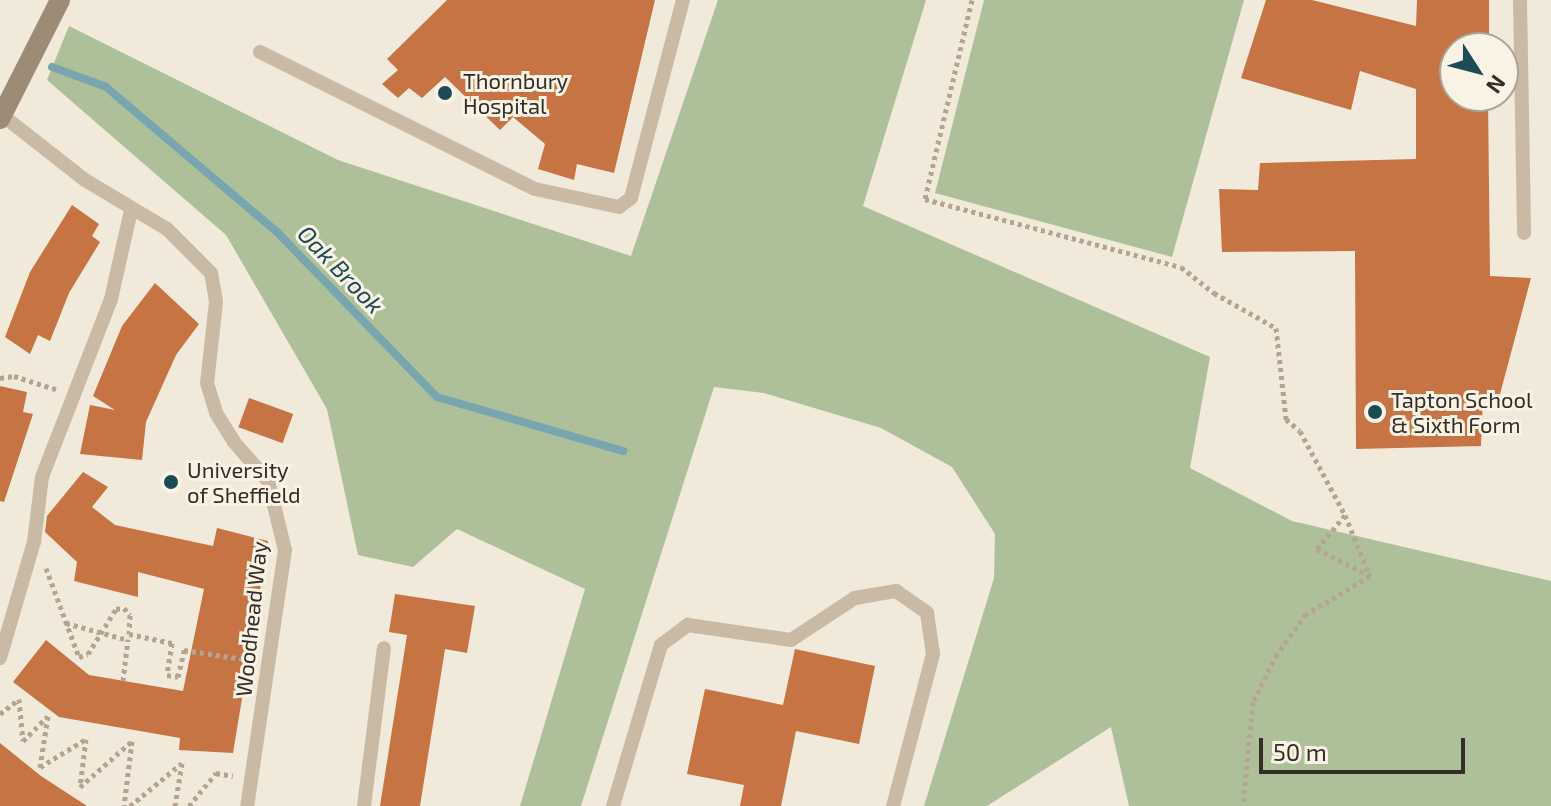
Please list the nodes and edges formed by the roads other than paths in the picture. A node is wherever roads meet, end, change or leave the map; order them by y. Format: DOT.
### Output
graph roads {
  1 [pos="60,0"];
  2 [pos="683,0"];
  3 [pos="1520,0"];
  4 [pos="260,52"];
  5 [pos="1,117"];
  6 [pos="131,210"];
  7 [pos="1524,233"];
  8 [pos="384,648"];
  9 [pos="0,658"];
  10 [pos="247,806"];
  11 [pos="364,806"];
  12 [pos="613,806"];
  13 [pos="893,806"];
  1 -- 5 [label="street"];
  2 -- 4 [label="lane"];
  3 -- 7 [label="lane"];
  5 -- 6 [label="lane, Woodhead Way"];
  6 -- 9 [label="lane"];
  6 -- 10 [label="lane, Woodhead Way"];
  8 -- 11 [label="lane"];
  12 -- 13 [label="lane"];
}
